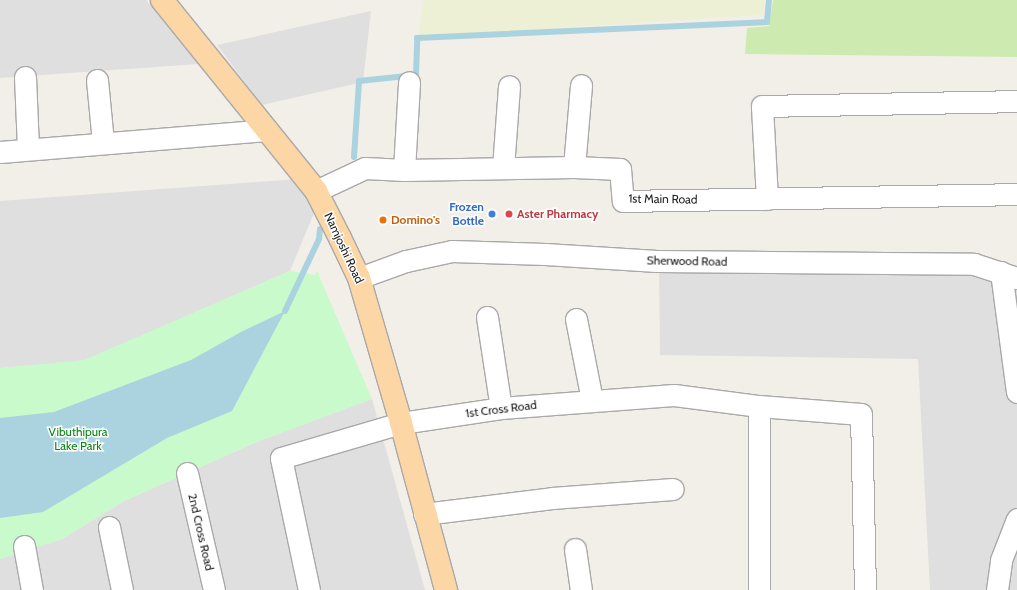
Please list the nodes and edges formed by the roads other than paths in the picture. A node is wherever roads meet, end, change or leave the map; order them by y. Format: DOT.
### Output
graph roads {
  1 [pos="162,0"];
  2 [pos="25,78"];
  3 [pos="97,80"];
  4 [pos="409,82"];
  5 [pos="581,85"];
  6 [pos="509,86"];
  7 [pos="1017,101"];
  8 [pos="266,130"];
  9 [pos="103,142"];
  10 [pos="28,149"];
  11 [pos="0,152"];
  12 [pos="574,167"];
  13 [pos="503,168"];
  14 [pos="404,170"];
  15 [pos="316,191"];
  16 [pos="1017,194"];
  17 [pos="768,199"];
  18 [pos="1009,275"];
  19 [pos="359,278"];
  20 [pos="487,317"];
  21 [pos="576,319"];
  22 [pos="1017,392"];
  23 [pos="592,400"];
  24 [pos="759,406"];
  25 [pos="501,408"];
  26 [pos="401,423"];
  27 [pos="188,473"];
  28 [pos="673,489"];
  29 [pos="424,514"];
  30 [pos="1017,519"];
  31 [pos="109,527"];
  32 [pos="24,546"];
  33 [pos="575,549"];
  34 [pos="32,590"];
  35 [pos="122,590"];
  36 [pos="214,590"];
  37 [pos="309,590"];
  38 [pos="446,590"];
  39 [pos="581,590"];
  40 [pos="759,590"];
  41 [pos="865,590"];
  42 [pos="997,590"];
  1 -- 8 [label="main road, Namjoshi Road"];
  2 -- 10 [label="street"];
  3 -- 9 [label="street"];
  4 -- 14 [label="street"];
  5 -- 12 [label="street"];
  6 -- 13 [label="street"];
  7 -- 17 [label="street"];
  8 -- 9 [label="street"];
  8 -- 15 [label="main road, Namjoshi Road"];
  9 -- 10 [label="street"];
  10 -- 11 [label="street"];
  12 -- 13 [label="street, 1st Main Road"];
  12 -- 17 [label="street, 1st Main Road"];
  13 -- 14 [label="street, 1st Main Road"];
  14 -- 15 [label="street, 1st Main Road"];
  15 -- 19 [label="main road, Namjoshi Road"];
  16 -- 17 [label="street, 1st Main Road"];
  18 -- 19 [label="street, Sherwood Road"];
  18 -- 22 [label="street"];
  19 -- 26 [label="main road, Namjoshi Road"];
  20 -- 25 [label="street"];
  21 -- 23 [label="street"];
  23 -- 24 [label="street, 1st Cross Road"];
  23 -- 25 [label="street, 1st Cross Road"];
  24 -- 40 [label="street"];
  24 -- 41 [label="street, 1st Cross Road"];
  25 -- 26 [label="street, 1st Cross Road"];
  26 -- 29 [label="main road, Namjoshi Road"];
  26 -- 37 [label="street, 1st Cross Road"];
  27 -- 36 [label="street, 2nd Cross Road"];
  28 -- 29 [label="street"];
  29 -- 38 [label="main road, Namjoshi Road"];
  30 -- 42 [label="street"];
  31 -- 35 [label="street"];
  32 -- 34 [label="street"];
  33 -- 39 [label="street"];
}
